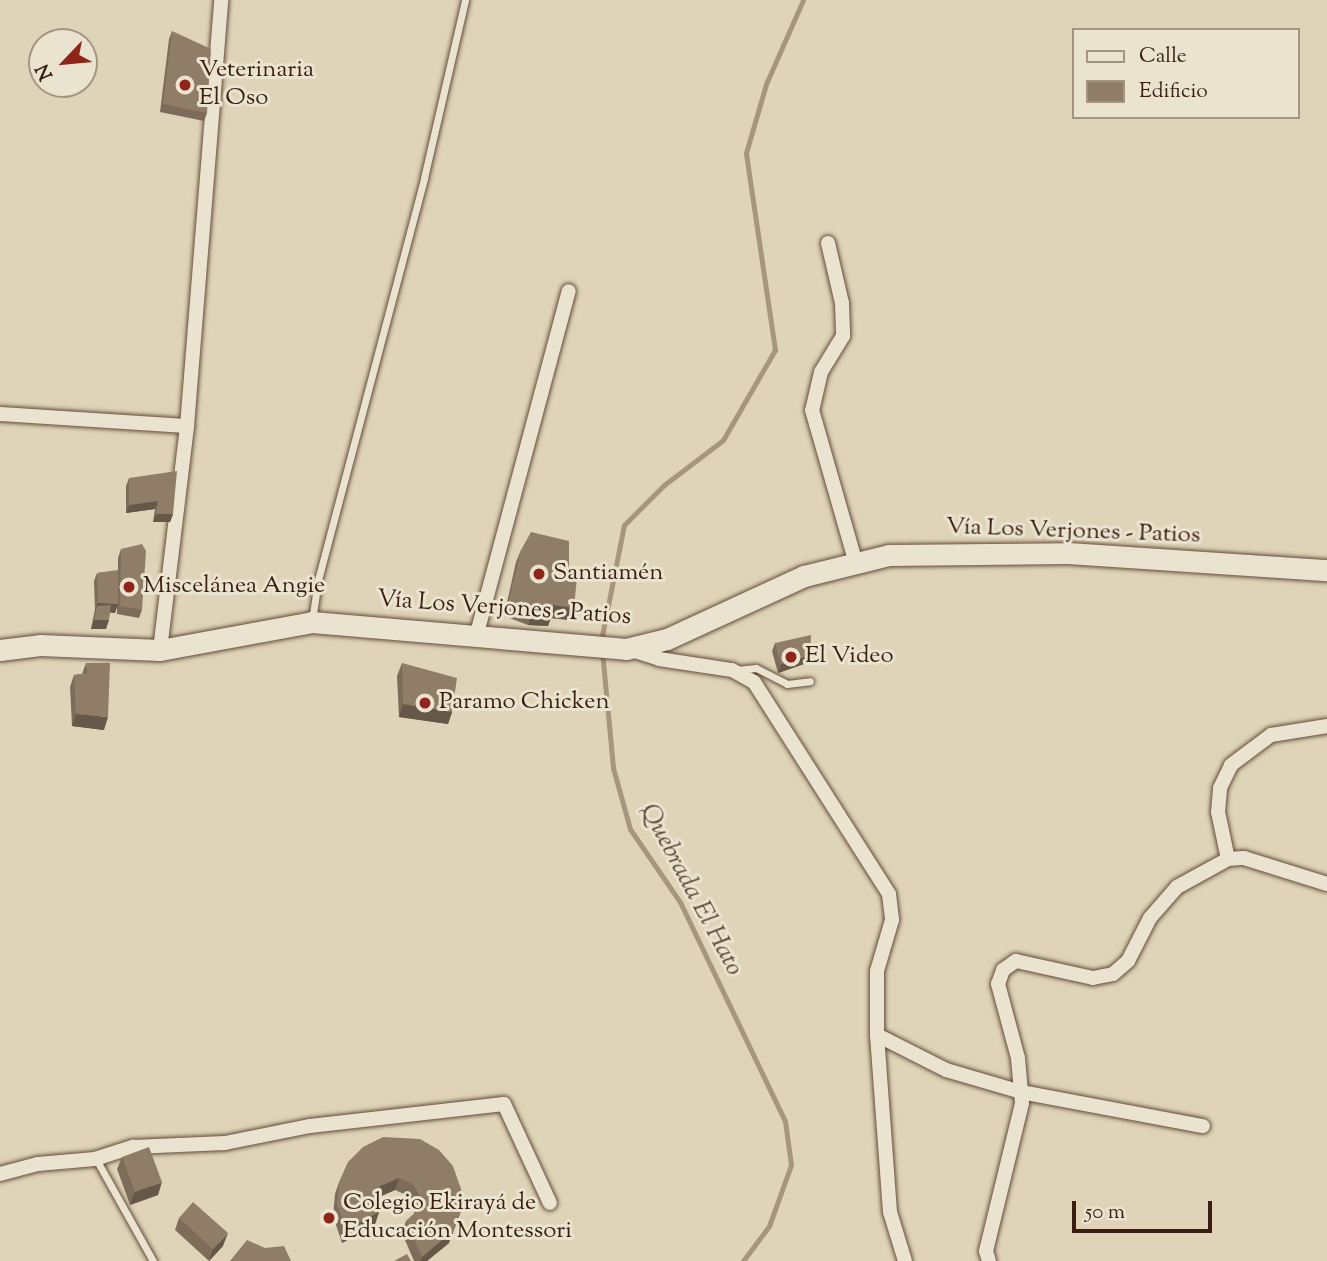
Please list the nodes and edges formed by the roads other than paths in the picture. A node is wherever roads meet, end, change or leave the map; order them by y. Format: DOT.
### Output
graph roads {
  1 [pos="221,0"];
  2 [pos="465,0"];
  3 [pos="828,243"];
  4 [pos="569,291"];
  5 [pos="0,414"];
  6 [pos="187,426"];
  7 [pos="856,563"];
  8 [pos="1327,570"];
  9 [pos="312,622"];
  10 [pos="476,637"];
  11 [pos="611,647"];
  12 [pos="0,650"];
  13 [pos="160,650"];
  14 [pos="732,670"];
  15 [pos="810,681"];
  16 [pos="1327,726"];
  17 [pos="1228,859"];
  18 [pos="1327,884"];
  19 [pos="877,1035"];
  20 [pos="1021,1092"];
  21 [pos="1203,1126"];
  22 [pos="95,1159"];
  23 [pos="0,1174"];
  24 [pos="550,1203"];
  25 [pos="153,1261"];
  26 [pos="905,1261"];
  27 [pos="989,1261"];
  1 -- 6 [label="street"];
  2 -- 9 [label="lane"];
  3 -- 7 [label="street"];
  4 -- 10 [label="street"];
  5 -- 6 [label="street"];
  6 -- 13 [label="street"];
  7 -- 8 [label="street, Vía Los Verjones - Patios"];
  7 -- 11 [label="street, Vía Los Verjones - Patios"];
  9 -- 10 [label="street, Vía Los Verjones - Patios"];
  9 -- 13 [label="street, Vía Los Verjones - Patios"];
  10 -- 11 [label="street, Vía Los Verjones - Patios"];
  11 -- 14 [label="street"];
  12 -- 13 [label="street, Vía Los Verjones - Patios"];
  14 -- 15 [label="lane"];
  14 -- 19 [label="street"];
  16 -- 17 [label="street"];
  17 -- 18 [label="street"];
  17 -- 20 [label="street"];
  19 -- 20 [label="street"];
  19 -- 26 [label="street"];
  20 -- 21 [label="street"];
  20 -- 27 [label="street"];
  22 -- 23 [label="street"];
  22 -- 24 [label="street"];
  22 -- 25 [label="lane"];
}
